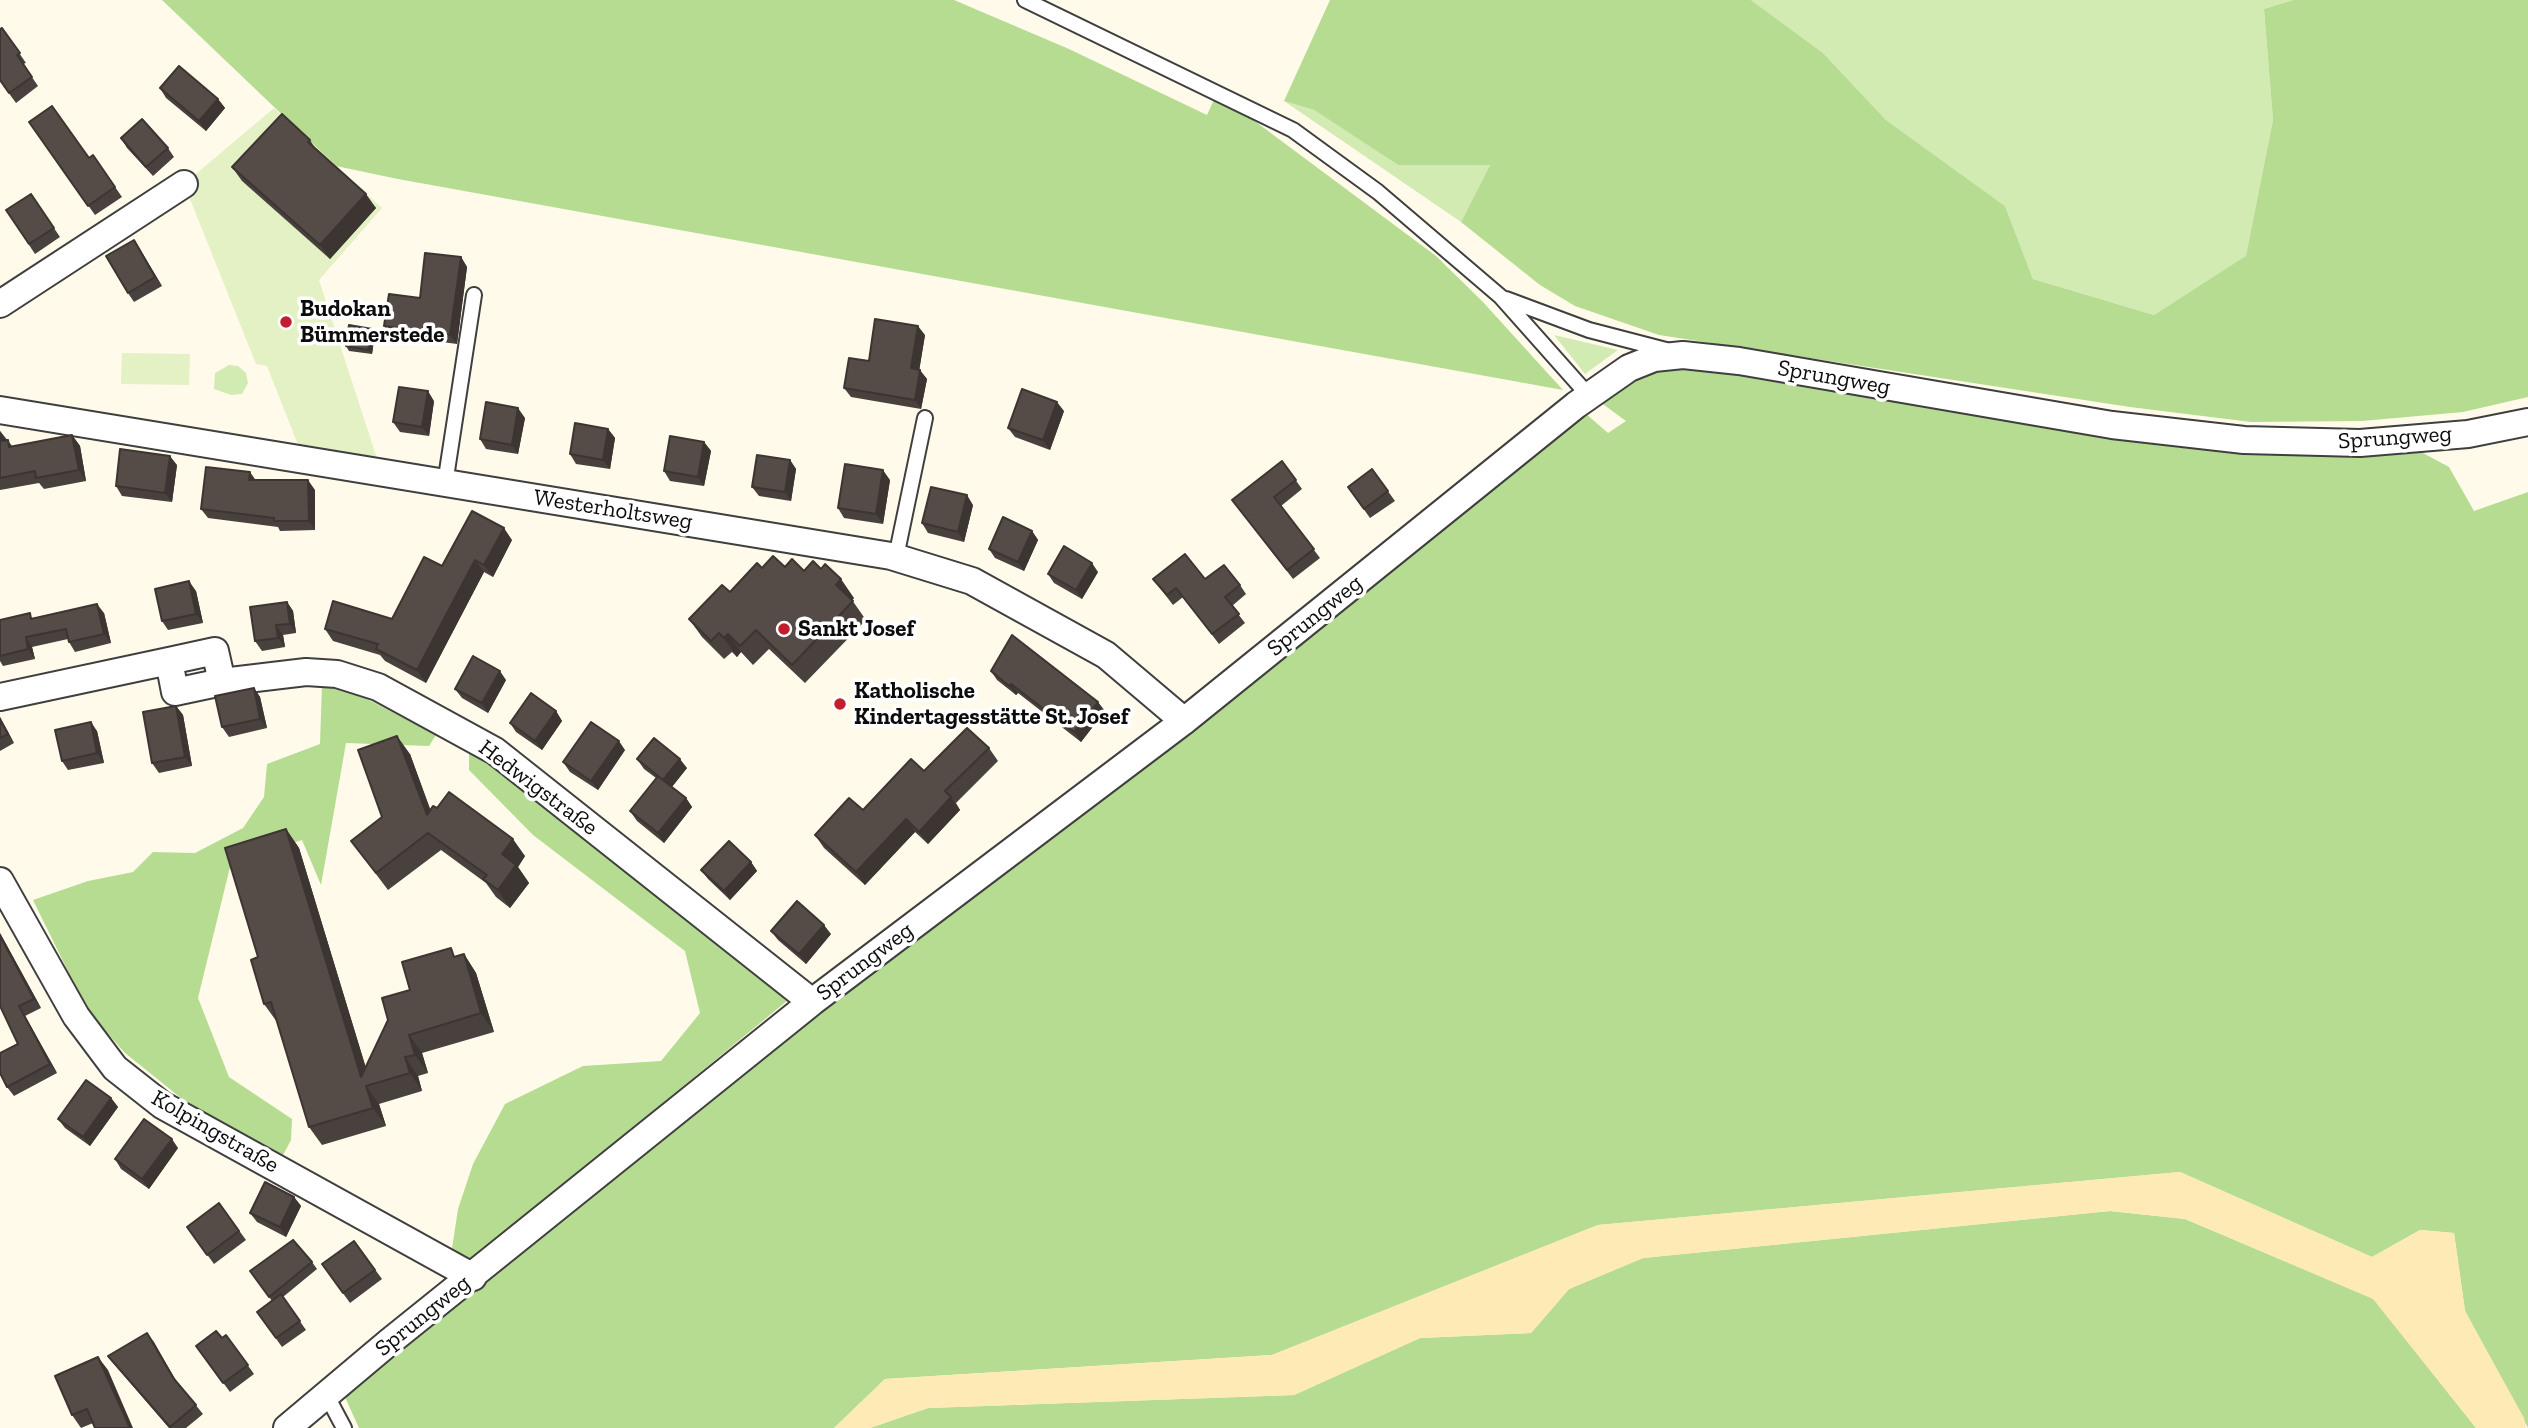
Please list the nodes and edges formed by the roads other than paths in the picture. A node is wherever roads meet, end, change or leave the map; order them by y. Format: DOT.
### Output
graph roads {
  1 [pos="1025,0"];
  2 [pos="184,184"];
  3 [pos="474,295"];
  4 [pos="1501,297"];
  5 [pos="0,304"];
  6 [pos="1683,355"];
  7 [pos="1589,396"];
  8 [pos="0,410"];
  9 [pos="925,418"];
  10 [pos="2528,422"];
  11 [pos="445,484"];
  12 [pos="896,557"];
  13 [pos="0,697"];
  14 [pos="1184,721"];
  15 [pos="0,881"];
  16 [pos="812,1002"];
  17 [pos="473,1277"];
  18 [pos="327,1396"];
  19 [pos="287,1428"];
  20 [pos="344,1428"];
  1 -- 4 [label="lane"];
  2 -- 5 [label="street"];
  3 -- 11 [label="lane"];
  4 -- 6 [label="lane"];
  4 -- 7 [label="lane"];
  6 -- 7 [label="street, Sprungweg"];
  6 -- 10 [label="street, Sprungweg"];
  7 -- 14 [label="street, Sprungweg"];
  8 -- 11 [label="street, Westerholtsweg"];
  9 -- 12 [label="lane"];
  11 -- 12 [label="street, Westerholtsweg"];
  12 -- 14 [label="street, Westerholtsweg"];
  13 -- 16 [label="street, Hedwigstraße"];
  14 -- 16 [label="street, Sprungweg"];
  15 -- 17 [label="street, Kolpingstraße"];
  16 -- 17 [label="street, Sprungweg"];
  17 -- 18 [label="street, Sprungweg"];
  18 -- 19 [label="street, Sprungweg"];
  18 -- 20 [label="lane"];
}
